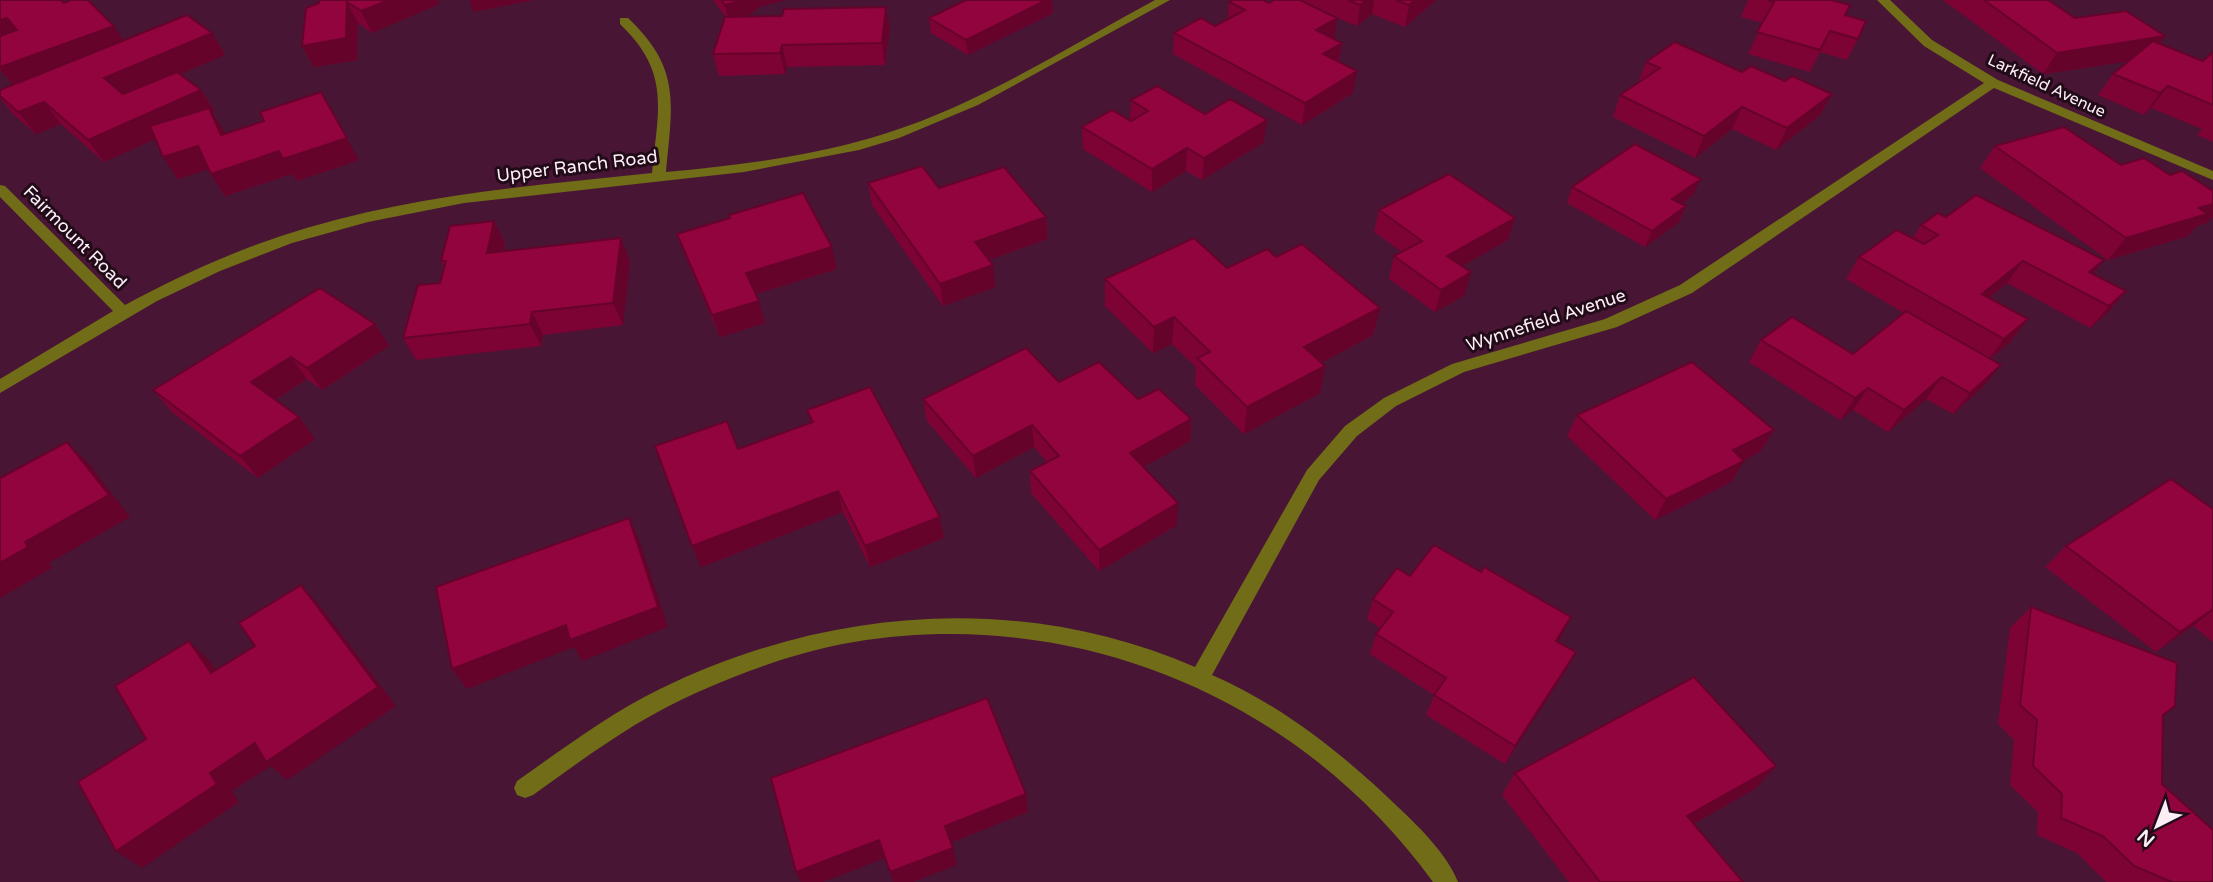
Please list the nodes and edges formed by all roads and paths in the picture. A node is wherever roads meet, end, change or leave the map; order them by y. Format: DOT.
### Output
graph roads {
  1 [pos="1164,0"];
  2 [pos="1883,0"];
  3 [pos="624,21"];
  4 [pos="1993,83"];
  5 [pos="659,176"];
  6 [pos="2213,176"];
  7 [pos="0,189"];
  8 [pos="123,312"];
  9 [pos="0,387"];
  10 [pos="1200,677"];
  11 [pos="525,788"];
  12 [pos="1447,882"];
  1 -- 5 [label="street, Upper Ranch Road"];
  2 -- 4 [label="street, Larkfield Avenue"];
  3 -- 5 [label="street"];
  4 -- 6 [label="street, Larkfield Avenue"];
  4 -- 10 [label="street, Wynnefield Avenue"];
  5 -- 8 [label="street, Upper Ranch Road"];
  7 -- 8 [label="street, Fairmount Road"];
  8 -- 9 [label="street, Upper Ranch Road"];
  10 -- 11 [label="street"];
  10 -- 12 [label="street"];
}
